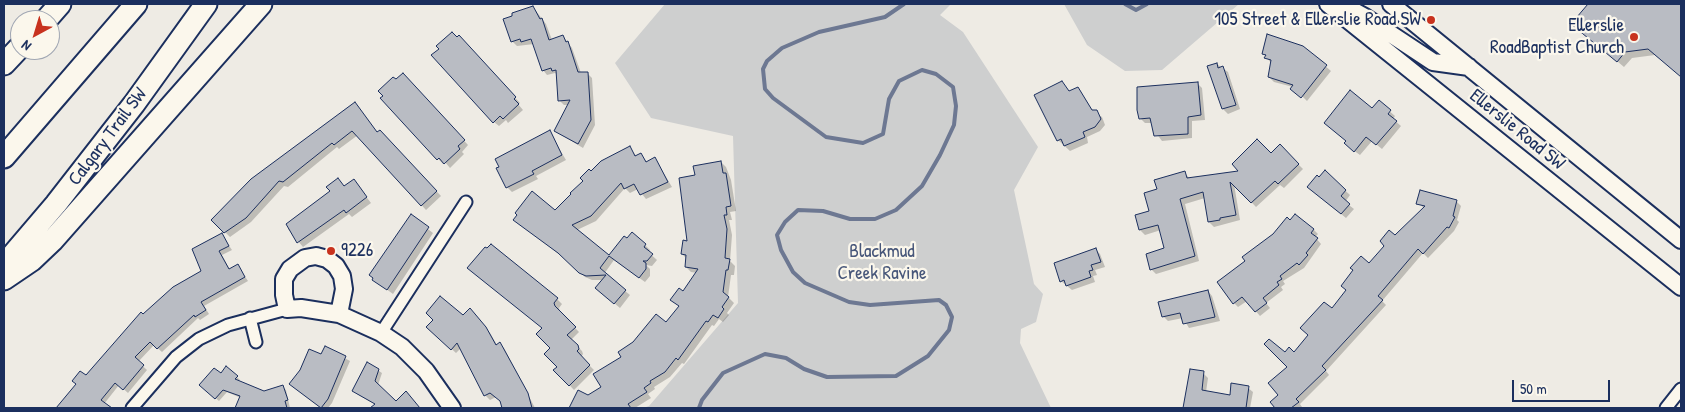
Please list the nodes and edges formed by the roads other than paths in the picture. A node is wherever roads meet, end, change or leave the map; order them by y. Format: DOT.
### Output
graph roads {
  1 [pos="136,4"];
  2 [pos="206,4"];
  3 [pos="261,4"];
  4 [pos="1328,4"];
  5 [pos="1341,4"];
  6 [pos="1391,4"];
  7 [pos="1470,67"];
  8 [pos="4,157"];
  9 [pos="466,202"];
  10 [pos="1681,240"];
  11 [pos="4,265"];
  12 [pos="4,279"];
  13 [pos="1681,287"];
  14 [pos="287,309"];
  15 [pos="339,314"];
  16 [pos="250,318"];
  17 [pos="381,332"];
  18 [pos="256,342"];
  19 [pos="1681,389"];
  20 [pos="132,408"];
  21 [pos="452,408"];
  22 [pos="1666,408"];
  1 -- 8 [label="highway"];
  2 -- 11 [label="highway, Calgary Trail SW"];
  3 -- 12 [label="highway"];
  4 -- 13 [label="main road, Ellerslie Road SW"];
  5 -- 7 [label="main road"];
  6 -- 7 [label="main road, Ellerslie Road SW"];
  7 -- 10 [label="main road, Ellerslie Road SW"];
  9 -- 17 [label="street"];
  14 -- 15 [label="main road"];
  14 -- 15 [label="main road"];
  14 -- 16 [label="street"];
  15 -- 17 [label="main road"];
  16 -- 18 [label="street"];
  16 -- 20 [label="street"];
  17 -- 21 [label="main road"];
  19 -- 22 [label="street"];
}
